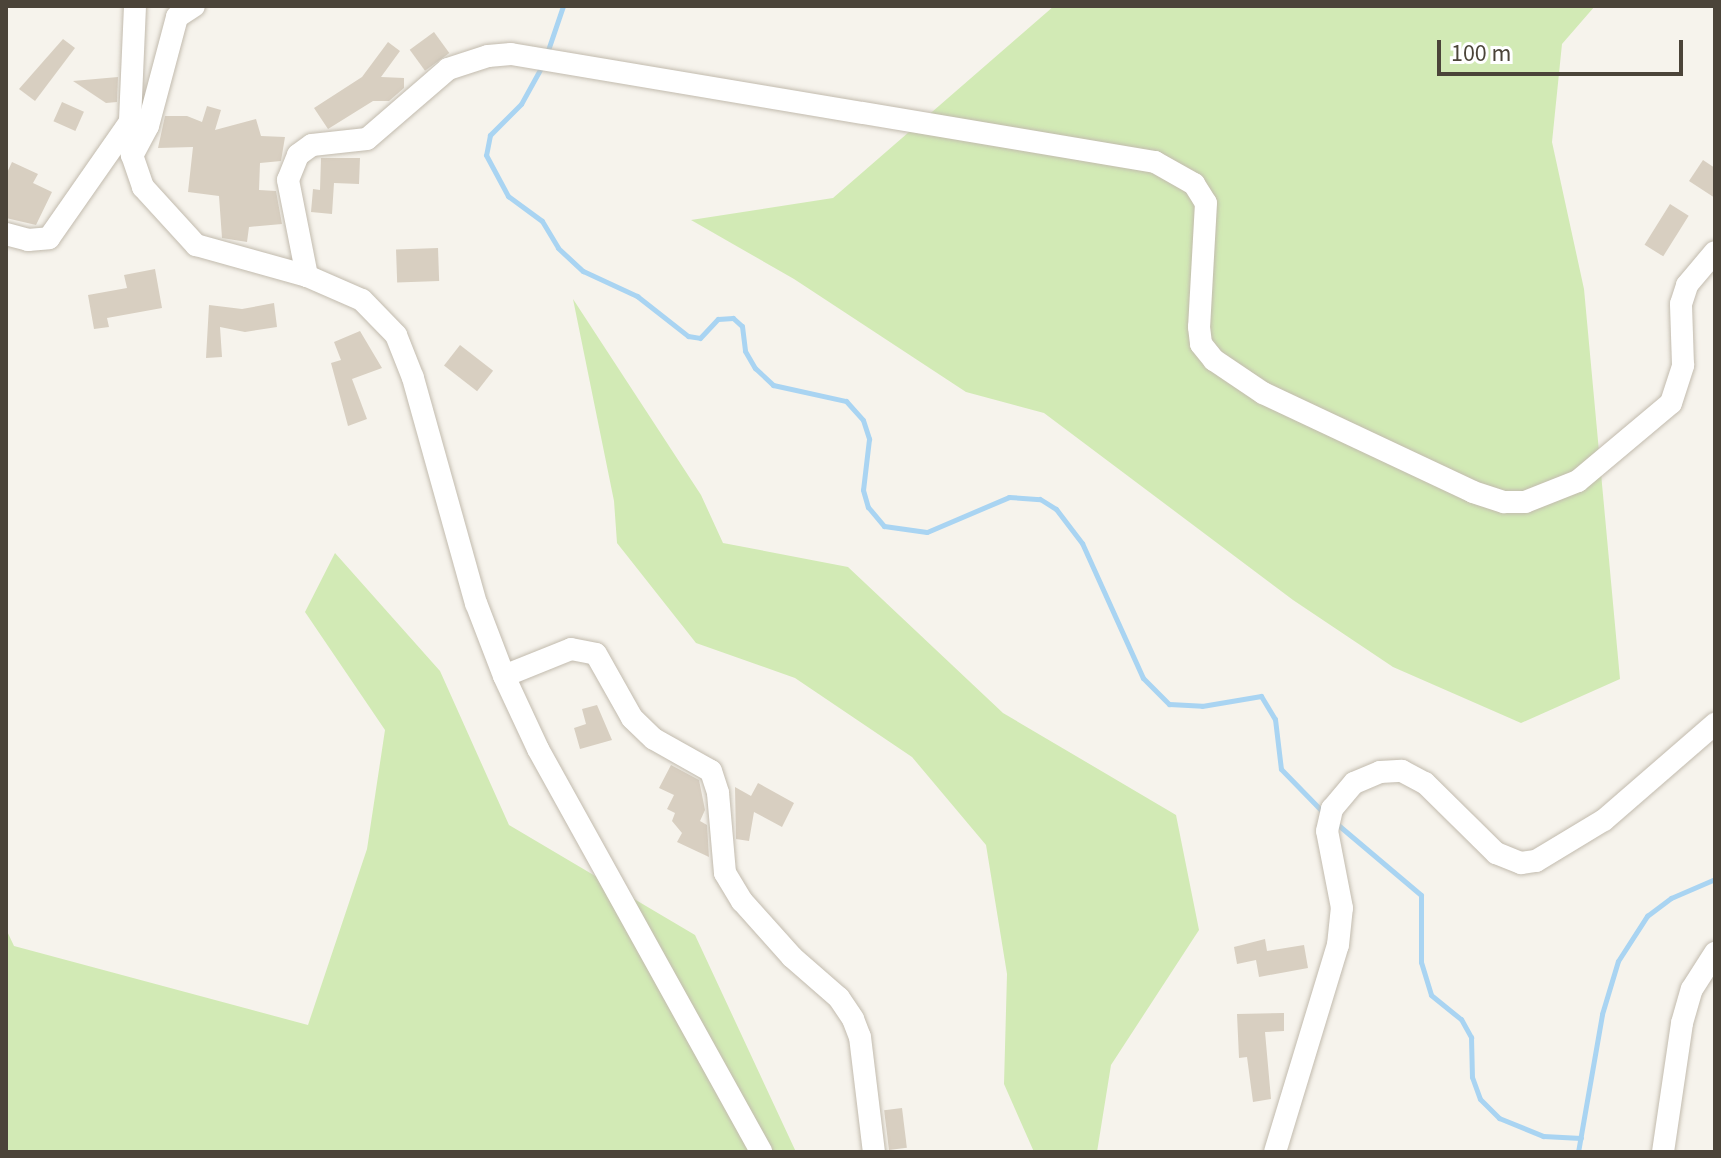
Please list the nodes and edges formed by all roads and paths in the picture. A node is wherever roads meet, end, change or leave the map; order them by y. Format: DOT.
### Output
graph roads {
  1 [pos="135,6"];
  2 [pos="194,6"];
  3 [pos="130,122"];
  4 [pos="132,155"];
  5 [pos="6,234"];
  6 [pos="1715,252"];
  7 [pos="307,276"];
  8 [pos="504,676"];
  9 [pos="1715,724"];
  10 [pos="1715,953"];
  11 [pos="761,1152"];
  12 [pos="874,1152"];
  13 [pos="1275,1152"];
  14 [pos="1663,1152"];
  1 -- 3 [label="street"];
  2 -- 4 [label="street"];
  3 -- 4 [label="street"];
  3 -- 5 [label="street"];
  4 -- 7 [label="street"];
  6 -- 7 [label="street"];
  7 -- 8 [label="street"];
  8 -- 11 [label="street"];
  8 -- 12 [label="street"];
  9 -- 13 [label="street"];
  10 -- 14 [label="street"];
}
